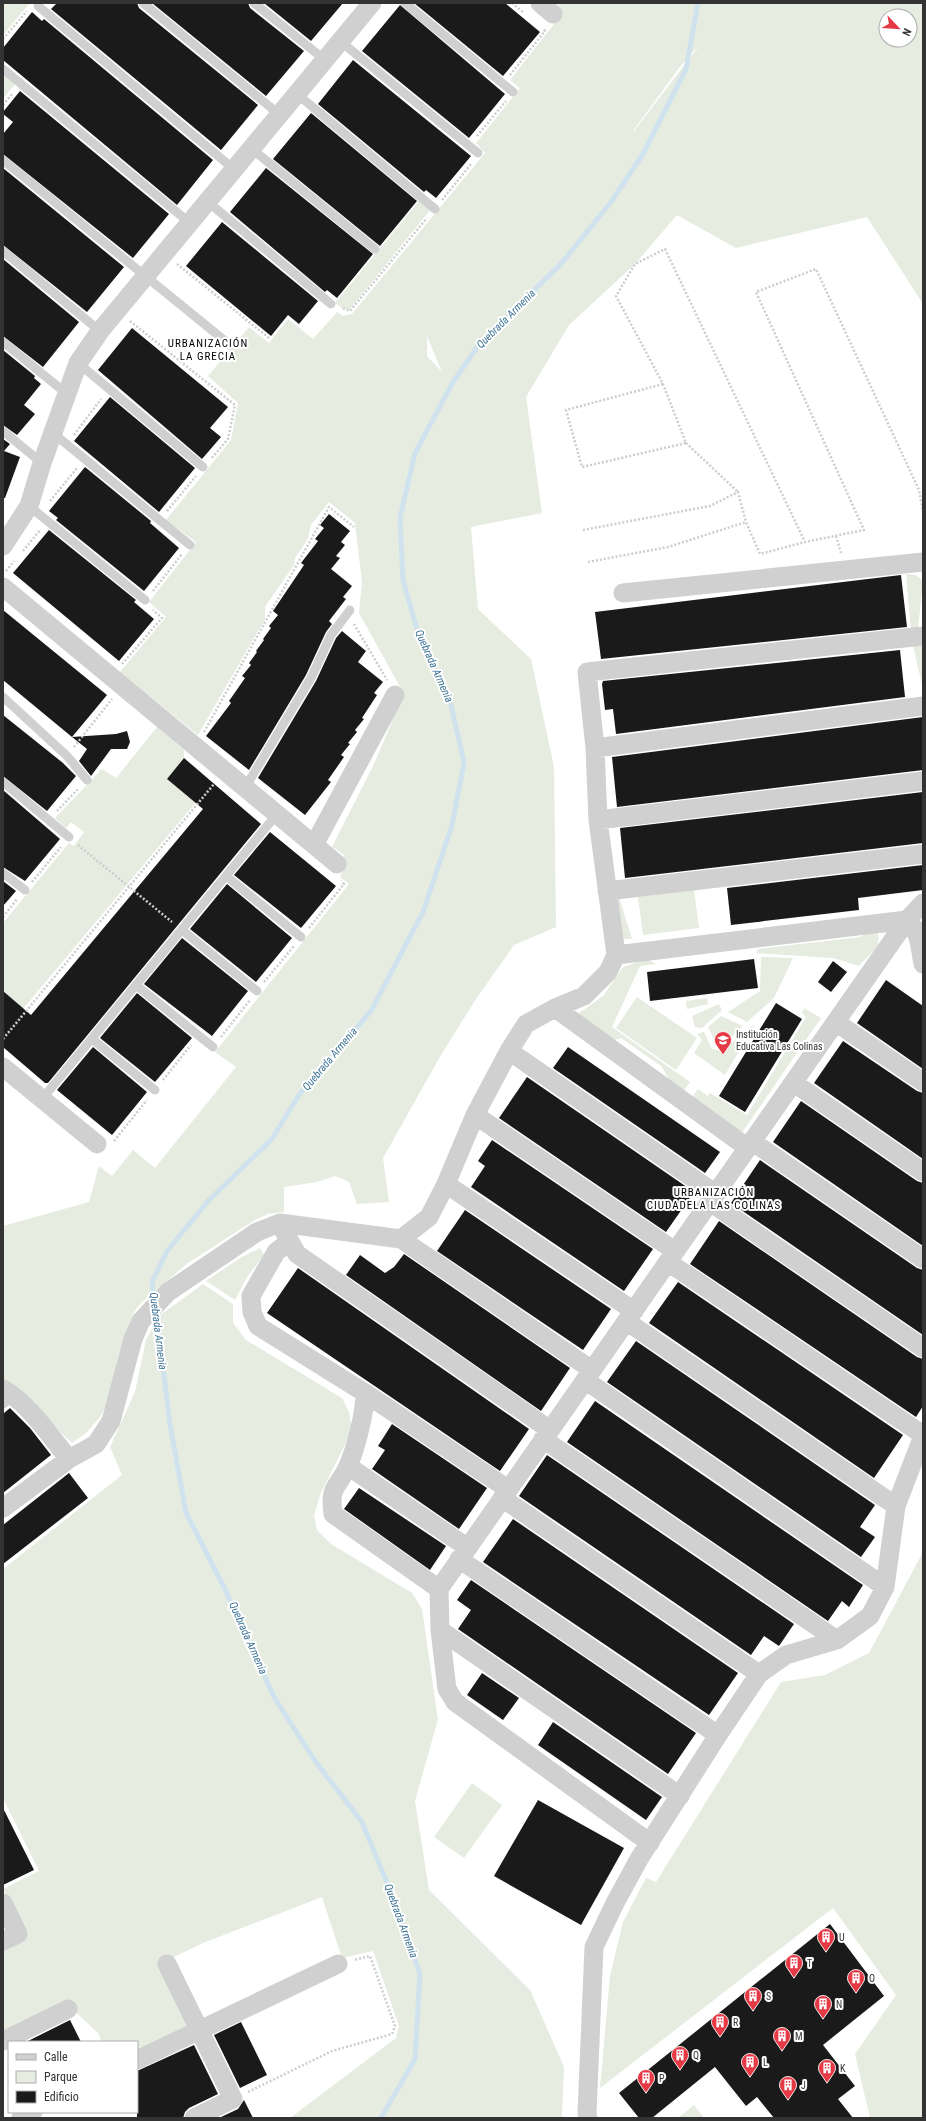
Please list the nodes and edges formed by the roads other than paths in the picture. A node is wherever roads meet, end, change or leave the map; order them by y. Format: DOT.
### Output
graph roads {
  1 [pos="143,3"];
  2 [pos="254,3"];
  3 [pos="405,3"];
  4 [pos="369,4"];
  5 [pos="38,6"];
  6 [pos="340,41"];
  7 [pos="325,60"];
  8 [pos="3,69"];
  9 [pos="513,92"];
  10 [pos="297,94"];
  11 [pos="280,115"];
  12 [pos="252,149"];
  13 [pos="478,153"];
  14 [pos="3,160"];
  15 [pos="234,170"];
  16 [pos="208,202"];
  17 [pos="435,209"];
  18 [pos="190,223"];
  19 [pos="375,250"];
  20 [pos="3,251"];
  21 [pos="145,277"];
  22 [pos="331,304"];
  23 [pos="100,331"];
  24 [pos="3,342"];
  25 [pos="230,345"];
  26 [pos="78,363"];
  27 [pos="67,394"];
  28 [pos="3,431"];
  29 [pos="59,439"];
  30 [pos="42,463"];
  31 [pos="203,467"];
  32 [pos="34,510"];
  33 [pos="3,546"];
  34 [pos="190,546"];
  35 [pos="923,562"];
  36 [pos="3,587"];
  37 [pos="623,594"];
  38 [pos="145,600"];
  39 [pos="349,611"];
  40 [pos="923,636"];
  41 [pos="395,695"];
  42 [pos="3,697"];
  43 [pos="923,706"];
  44 [pos="595,748"];
  45 [pos="87,780"];
  46 [pos="923,781"];
  47 [pos="3,782"];
  48 [pos="245,788"];
  49 [pos="277,814"];
  50 [pos="598,820"];
  51 [pos="69,837"];
  52 [pos="314,844"];
  53 [pos="923,854"];
  54 [pos="337,864"];
  55 [pos="3,872"];
  56 [pos="226,876"];
  57 [pos="25,890"];
  58 [pos="607,891"];
  59 [pos="923,903"];
  60 [pos="907,920"];
  61 [pos="182,930"];
  62 [pos="301,937"];
  63 [pos="616,955"];
  64 [pos="923,964"];
  65 [pos="136,985"];
  66 [pos="257,991"];
  67 [pos="556,1008"];
  68 [pos="837,1023"];
  69 [pos="92,1038"];
  70 [pos="213,1047"];
  71 [pos="509,1051"];
  72 [pos="3,1067"];
  73 [pos="923,1082"];
  74 [pos="794,1083"];
  75 [pos="155,1090"];
  76 [pos="42,1099"];
  77 [pos="475,1115"];
  78 [pos="97,1144"];
  79 [pos="750,1145"];
  80 [pos="923,1172"];
  81 [pos="446,1184"];
  82 [pos="713,1198"];
  83 [pos="280,1223"];
  84 [pos="401,1239"];
  85 [pos="290,1241"];
  86 [pos="672,1257"];
  87 [pos="923,1259"];
  88 [pos="630,1316"];
  89 [pos="923,1348"];
  90 [pos="588,1375"];
  91 [pos="365,1393"];
  92 [pos="7,1396"];
  93 [pos="547,1434"];
  94 [pos="923,1436"];
  95 [pos="69,1459"];
  96 [pos="348,1466"];
  97 [pos="505,1494"];
  98 [pos="896,1506"];
  99 [pos="3,1508"];
  100 [pos="463,1553"];
  101 [pos="885,1587"];
  102 [pos="439,1590"];
  103 [pos="440,1630"];
  104 [pos="837,1640"];
  105 [pos="759,1674"];
  106 [pos="718,1735"];
  107 [pos="680,1796"];
  108 [pos="650,1843"];
  109 [pos="3,1903"];
  110 [pos="3,1941"];
  111 [pos="167,1964"];
  112 [pos="338,1964"];
  113 [pos="68,2009"];
  114 [pos="198,2030"];
  115 [pos="3,2041"];
  116 [pos="138,2060"];
  117 [pos="31,2113"];
  118 [pos="21,2118"];
  119 [pos="194,2118"];
  120 [pos="588,2118"];
  1 -- 11 [label="lane"];
  2 -- 7 [label="lane"];
  3 -- 9 [label="lane"];
  4 -- 6 [label="street"];
  5 -- 15 [label="lane"];
  6 -- 7 [label="street"];
  6 -- 13 [label="lane"];
  7 -- 10 [label="street"];
  8 -- 18 [label="lane"];
  10 -- 11 [label="street"];
  10 -- 17 [label="lane"];
  11 -- 12 [label="street"];
  12 -- 15 [label="street"];
  12 -- 19 [label="lane"];
  14 -- 21 [label="lane"];
  15 -- 16 [label="street"];
  16 -- 18 [label="street"];
  16 -- 22 [label="lane"];
  18 -- 21 [label="street"];
  20 -- 23 [label="lane"];
  21 -- 23 [label="street"];
  21 -- 25 [label="lane"];
  23 -- 26 [label="street"];
  24 -- 27 [label="lane"];
  26 -- 27 [label="street"];
  26 -- 31 [label="lane"];
  27 -- 29 [label="street"];
  28 -- 30 [label="lane"];
  29 -- 30 [label="street"];
  29 -- 34 [label="lane"];
  30 -- 32 [label="street"];
  32 -- 33 [label="street"];
  32 -- 38 [label="lane"];
  35 -- 37 [label="street"];
  36 -- 48 [label="street"];
  39 -- 48 [label="lane"];
  40 -- 44 [label="street"];
  41 -- 52 [label="street"];
  42 -- 45 [label="lane"];
  43 -- 44 [label="street"];
  44 -- 50 [label="street"];
  46 -- 50 [label="street"];
  47 -- 51 [label="lane"];
  48 -- 49 [label="street"];
  49 -- 52 [label="street"];
  49 -- 56 [label="lane"];
  50 -- 58 [label="street"];
  52 -- 54 [label="street"];
  53 -- 58 [label="street"];
  55 -- 57 [label="lane"];
  56 -- 61 [label="lane"];
  56 -- 62 [label="lane"];
  58 -- 63 [label="street"];
  59 -- 60 [label="street"];
  60 -- 63 [label="street"];
  60 -- 64 [label="street"];
  60 -- 68 [label="street"];
  61 -- 65 [label="lane"];
  61 -- 66 [label="lane"];
  63 -- 67 [label="street"];
  65 -- 69 [label="lane"];
  65 -- 70 [label="lane"];
  67 -- 71 [label="street"];
  67 -- 79 [label="street"];
  68 -- 73 [label="street"];
  68 -- 74 [label="street"];
  69 -- 75 [label="lane"];
  69 -- 76 [label="lane"];
  71 -- 77 [label="street"];
  71 -- 82 [label="street"];
  72 -- 76 [label="street"];
  74 -- 79 [label="street"];
  74 -- 80 [label="street"];
  76 -- 78 [label="street"];
  77 -- 81 [label="street"];
  77 -- 86 [label="street"];
  79 -- 82 [label="street"];
  79 -- 87 [label="street"];
  81 -- 84 [label="street"];
  81 -- 88 [label="street"];
  82 -- 86 [label="street"];
  82 -- 89 [label="street"];
  83 -- 84 [label="street"];
  83 -- 85 [label="street"];
  83 -- 95 [label="street"];
  84 -- 90 [label="street"];
  85 -- 91 [label="street"];
  85 -- 93 [label="street"];
  86 -- 88 [label="street"];
  86 -- 94 [label="street"];
  88 -- 90 [label="street"];
  88 -- 98 [label="street"];
  90 -- 93 [label="street"];
  90 -- 101 [label="street"];
  91 -- 96 [label="street"];
  91 -- 97 [label="street"];
  92 -- 95 [label="street"];
  93 -- 97 [label="street"];
  93 -- 104 [label="street"];
  94 -- 98 [label="street"];
  95 -- 99 [label="street"];
  96 -- 100 [label="street"];
  96 -- 102 [label="street"];
  97 -- 100 [label="street"];
  97 -- 105 [label="street"];
  98 -- 101 [label="street"];
  100 -- 102 [label="street"];
  100 -- 106 [label="street"];
  101 -- 104 [label="street"];
  102 -- 103 [label="street"];
  103 -- 107 [label="street"];
  103 -- 108 [label="street"];
  104 -- 105 [label="street"];
  105 -- 106 [label="street"];
  106 -- 107 [label="street"];
  107 -- 108 [label="street"];
  108 -- 120 [label="street"];
  109 -- 110 [label="street"];
  111 -- 114 [label="street"];
  112 -- 114 [label="street"];
  113 -- 115 [label="street"];
  114 -- 116 [label="street"];
  114 -- 119 [label="street"];
  117 -- 118 [label="street"];
}
